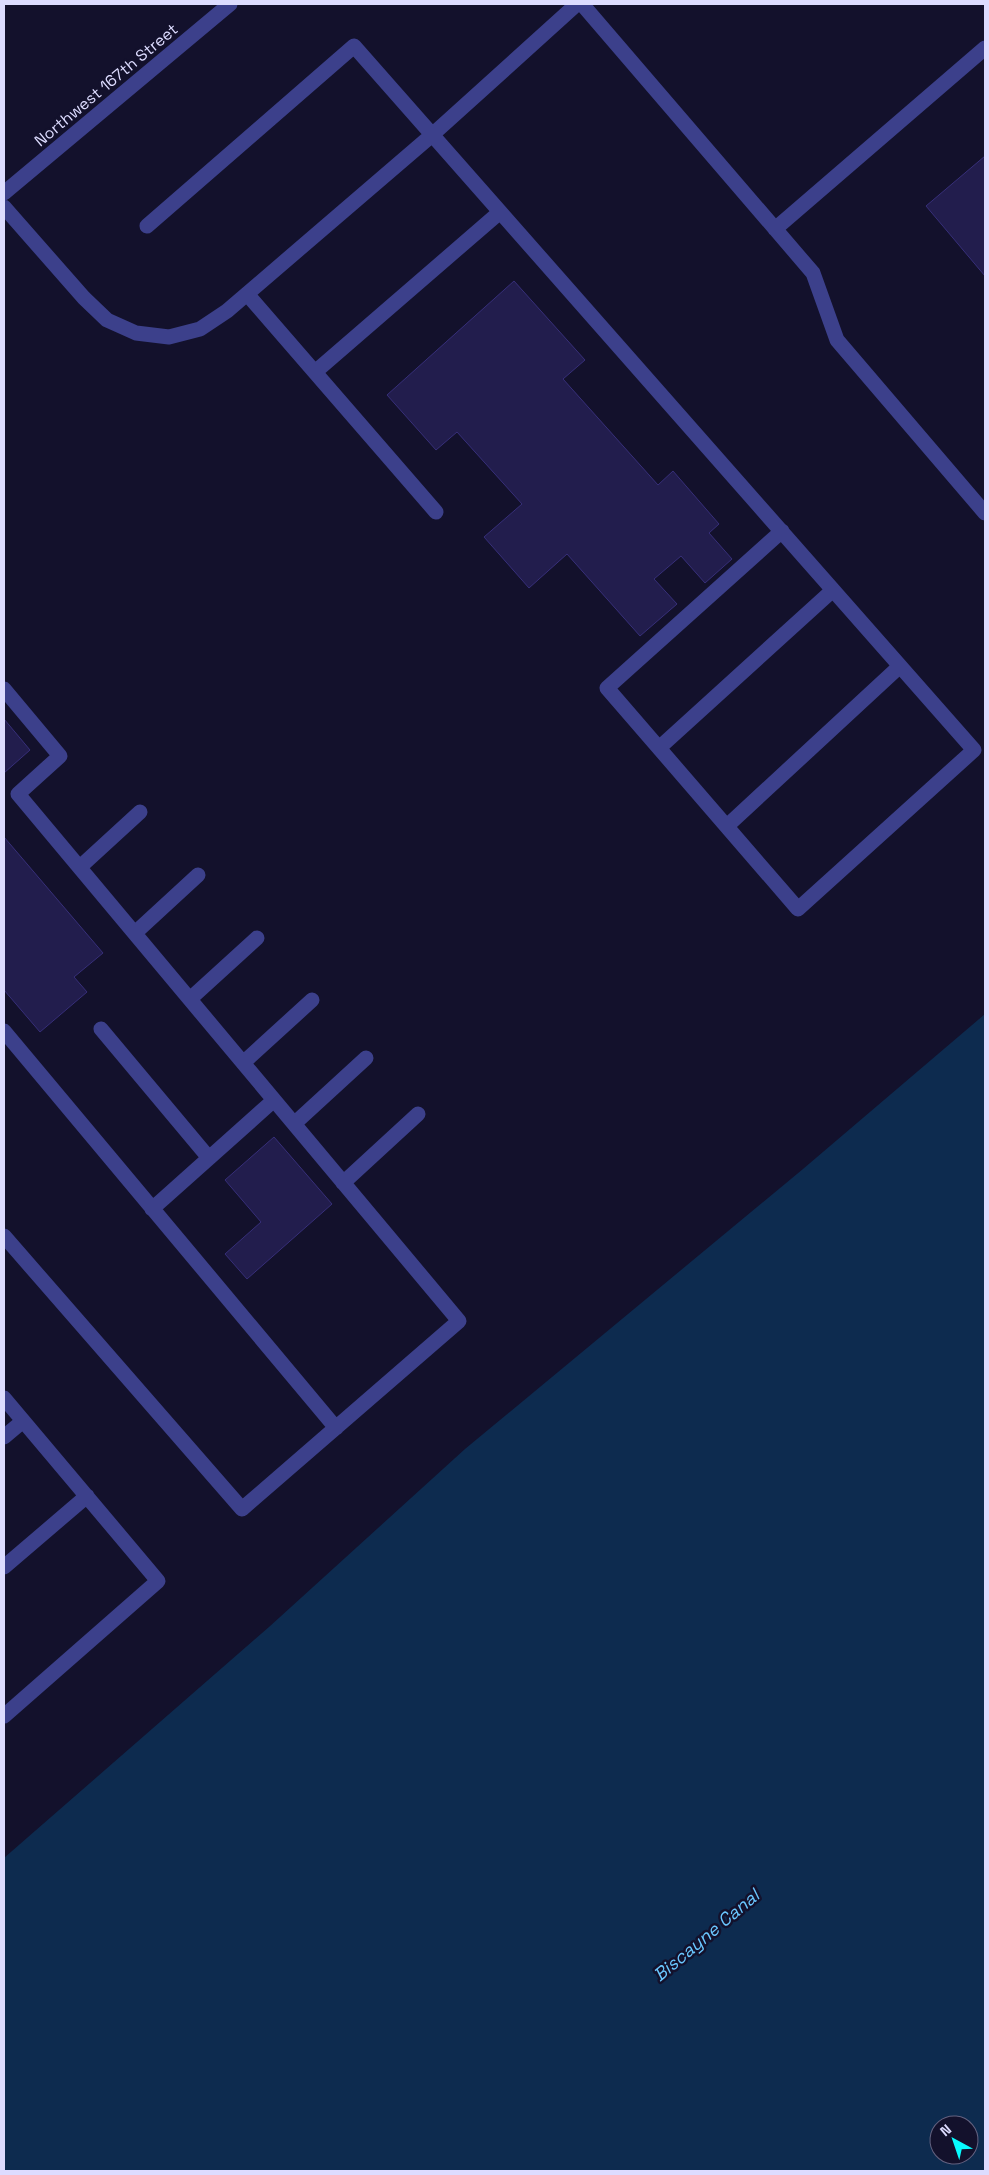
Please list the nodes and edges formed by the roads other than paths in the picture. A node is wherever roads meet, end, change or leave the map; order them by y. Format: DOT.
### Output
graph roads {
  1 [pos="230,4"];
  2 [pos="577,4"];
  3 [pos="582,4"];
  4 [pos="985,48"];
  5 [pos="432,135"];
  6 [pos="4,193"];
  7 [pos="4,207"];
  8 [pos="500,212"];
  9 [pos="147,226"];
  10 [pos="775,230"];
  11 [pos="247,294"];
  12 [pos="315,372"];
  13 [pos="436,512"];
  14 [pos="985,513"];
  15 [pos="782,531"];
  16 [pos="833,590"];
  17 [pos="900,666"];
  18 [pos="4,689"];
  19 [pos="659,748"];
  20 [pos="140,812"];
  21 [pos="727,826"];
  22 [pos="80,867"];
  23 [pos="198,875"];
  24 [pos="135,933"];
  25 [pos="257,938"];
  26 [pos="190,999"];
  27 [pos="312,1000"];
  28 [pos="101,1029"];
  29 [pos="4,1031"];
  30 [pos="366,1058"];
  31 [pos="243,1063"];
  32 [pos="274,1100"];
  33 [pos="418,1114"];
  34 [pos="294,1124"];
  35 [pos="209,1158"];
  36 [pos="343,1183"];
  37 [pos="152,1209"];
  38 [pos="4,1236"];
  39 [pos="4,1398"];
  40 [pos="23,1421"];
  41 [pos="336,1428"];
  42 [pos="4,1437"];
  43 [pos="86,1496"];
  44 [pos="4,1567"];
  45 [pos="4,1716"];
  1 -- 6 [label="street, Northwest 167th Street"];
  2 -- 5 [label="street"];
  3 -- 10 [label="street"];
  4 -- 10 [label="street"];
  5 -- 8 [label="street"];
  5 -- 9 [label="street"];
  5 -- 11 [label="street"];
  7 -- 11 [label="street"];
  8 -- 12 [label="street"];
  8 -- 15 [label="street"];
  10 -- 14 [label="street"];
  11 -- 12 [label="street"];
  12 -- 13 [label="street"];
  15 -- 16 [label="street"];
  15 -- 19 [label="street"];
  16 -- 17 [label="street"];
  16 -- 19 [label="street"];
  17 -- 21 [label="street"];
  17 -- 21 [label="street"];
  18 -- 22 [label="street"];
  19 -- 21 [label="street"];
  20 -- 22 [label="street"];
  22 -- 24 [label="street"];
  23 -- 24 [label="street"];
  24 -- 26 [label="street"];
  25 -- 26 [label="street"];
  26 -- 31 [label="street"];
  27 -- 31 [label="street"];
  28 -- 35 [label="street"];
  29 -- 37 [label="street"];
  30 -- 34 [label="street"];
  31 -- 32 [label="street"];
  32 -- 34 [label="street"];
  32 -- 35 [label="street"];
  33 -- 36 [label="street"];
  34 -- 36 [label="street"];
  35 -- 37 [label="street"];
  36 -- 41 [label="street"];
  37 -- 41 [label="street"];
  38 -- 41 [label="street"];
  39 -- 40 [label="street"];
  40 -- 42 [label="street"];
  40 -- 43 [label="street"];
  43 -- 44 [label="street"];
  43 -- 45 [label="street"];
}
